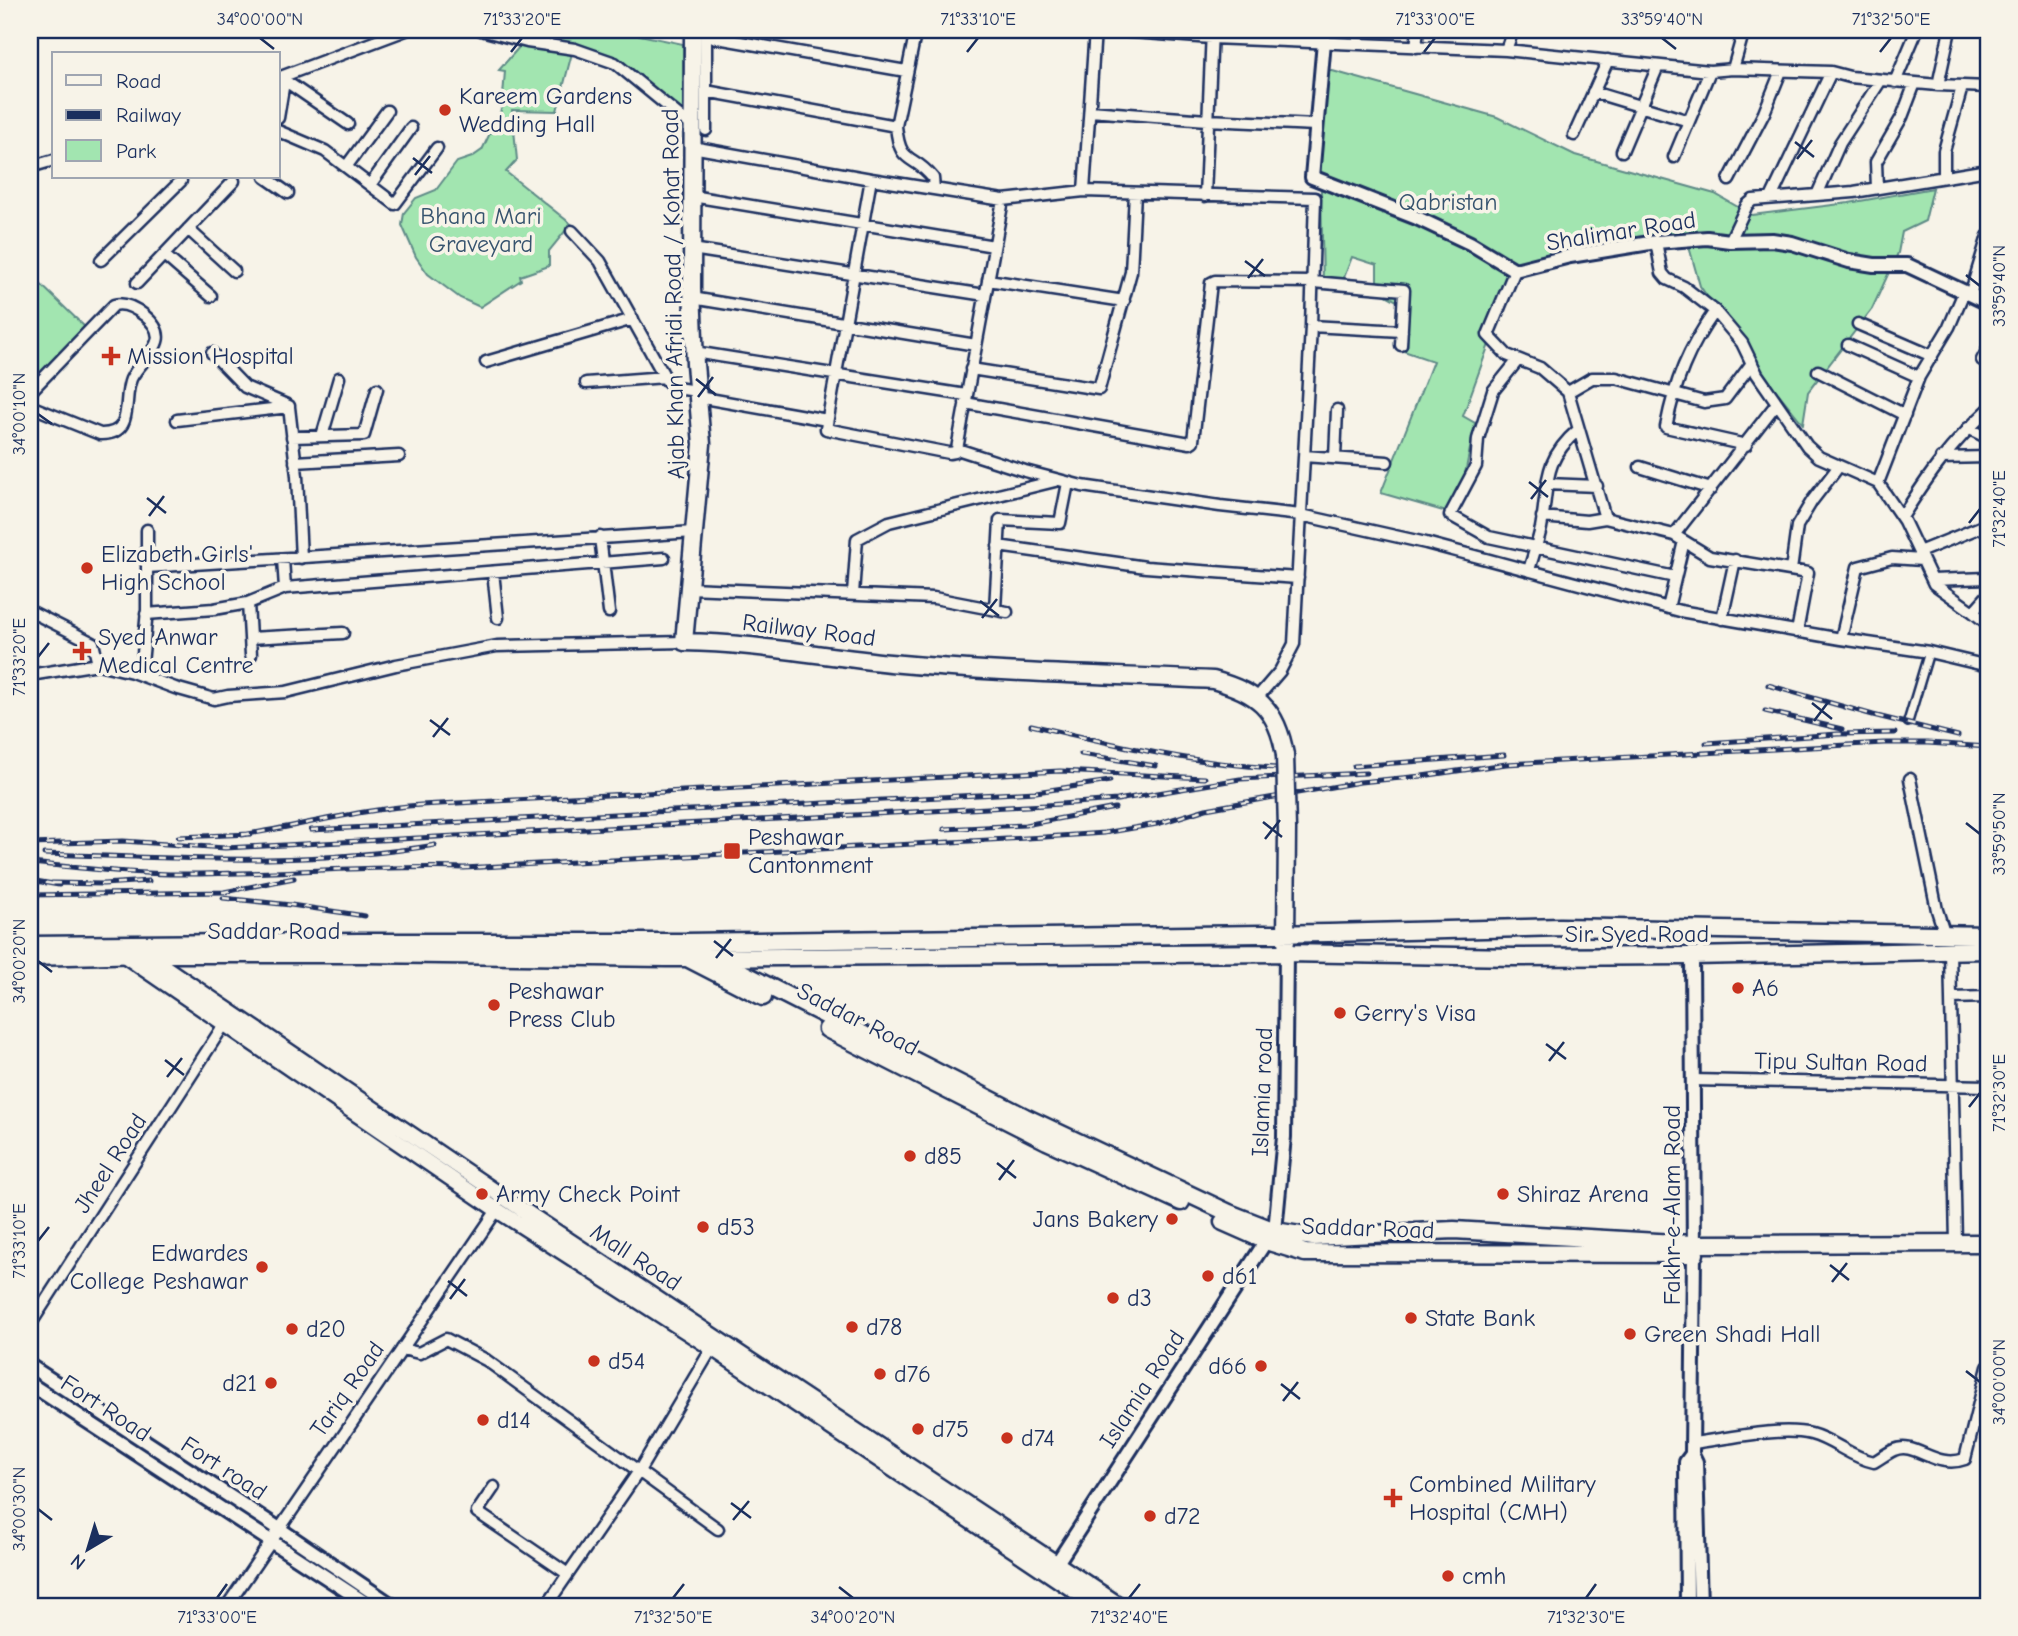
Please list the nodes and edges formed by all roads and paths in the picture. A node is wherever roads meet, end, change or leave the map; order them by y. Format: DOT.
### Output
graph roads {
  1 [pos="406,30"];
  2 [pos="481,30"];
  3 [pos="916,30"];
  4 [pos="1095,30"];
  5 [pos="1106,30"];
  6 [pos="1418,30"];
  7 [pos="1513,30"];
  8 [pos="1744,30"];
  9 [pos="1917,30"];
  10 [pos="1950,30"];
  11 [pos="702,32"];
  12 [pos="1212,34"];
  13 [pos="1324,36"];
  14 [pos="1416,47"];
  15 [pos="1506,50"];
  16 [pos="1608,60"];
  17 [pos="1658,66"];
  18 [pos="1733,69"];
  19 [pos="906,71"];
  20 [pos="1710,71"];
  21 [pos="1781,71"];
  22 [pos="1831,72"];
  23 [pos="283,78"];
  24 [pos="1881,80"];
  25 [pos="1895,82"];
  26 [pos="1915,83"];
  27 [pos="1938,85"];
  28 [pos="1962,87"];
  29 [pos="1988,87"];
  30 [pos="705,91"];
  31 [pos="1592,92"];
  32 [pos="280,102"];
  33 [pos="1641,106"];
  34 [pos="387,111"];
  35 [pos="1090,111"];
  36 [pos="1207,120"];
  37 [pos="1689,121"];
  38 [pos="348,124"];
  39 [pos="1316,125"];
  40 [pos="896,126"];
  41 [pos="411,128"];
  42 [pos="700,129"];
  43 [pos="280,132"];
  44 [pos="1574,135"];
  45 [pos="692,147"];
  46 [pos="437,148"];
  47 [pos="1622,151"];
  48 [pos="1674,157"];
  49 [pos="52,161"];
  50 [pos="30,167"];
  51 [pos="346,167"];
  52 [pos="1988,170"];
  53 [pos="1944,176"];
  54 [pos="267,178"];
  55 [pos="872,180"];
  56 [pos="1729,180"];
  57 [pos="181,181"];
  58 [pos="234,181"];
  59 [pos="370,186"];
  60 [pos="1877,188"];
  61 [pos="934,189"];
  62 [pos="1084,191"];
  63 [pos="288,192"];
  64 [pos="1135,193"];
  65 [pos="1817,195"];
  66 [pos="692,196"];
  67 [pos="1205,196"];
  68 [pos="1771,198"];
  69 [pos="1003,200"];
  70 [pos="863,225"];
  71 [pos="188,229"];
  72 [pos="572,231"];
  73 [pos="1988,236"];
  74 [pos="1730,241"];
  75 [pos="1656,242"];
  76 [pos="994,246"];
  77 [pos="692,250"];
  78 [pos="164,255"];
  79 [pos="101,260"];
  80 [pos="1515,270"];
  81 [pos="234,271"];
  82 [pos="854,275"];
  83 [pos="988,280"];
  84 [pos="1313,282"];
  85 [pos="137,283"];
  86 [pos="1967,293"];
  87 [pos="985,295"];
  88 [pos="211,296"];
  89 [pos="692,298"];
  90 [pos="1124,301"];
  91 [pos="1988,303"];
  92 [pos="1715,311"];
  93 [pos="632,319"];
  94 [pos="845,324"];
  95 [pos="1857,324"];
  96 [pos="1311,326"];
  97 [pos="1402,331"];
  98 [pos="976,345"];
  99 [pos="1401,345"];
  100 [pos="1848,345"];
  101 [pos="1988,349"];
  102 [pos="694,352"];
  103 [pos="212,353"];
  104 [pos="1932,356"];
  105 [pos="1518,360"];
  106 [pos="1982,360"];
  107 [pos="486,362"];
  108 [pos="1752,363"];
  109 [pos="971,369"];
  110 [pos="1818,371"];
  111 [pos="836,374"];
  112 [pos="665,377"];
  113 [pos="1919,377"];
  114 [pos="339,378"];
  115 [pos="586,383"];
  116 [pos="377,388"];
  117 [pos="30,392"];
  118 [pos="1568,392"];
  119 [pos="697,394"];
  120 [pos="1672,394"];
  121 [pos="965,399"];
  122 [pos="1777,403"];
  123 [pos="30,406"];
  124 [pos="289,407"];
  125 [pos="1337,410"];
  126 [pos="1988,411"];
  127 [pos="1905,415"];
  128 [pos="177,420"];
  129 [pos="827,420"];
  130 [pos="1968,428"];
  131 [pos="1578,430"];
  132 [pos="322,436"];
  133 [pos="292,437"];
  134 [pos="1988,438"];
  135 [pos="1746,445"];
  136 [pos="957,449"];
  137 [pos="399,456"];
  138 [pos="1304,456"];
  139 [pos="1988,457"];
  140 [pos="1335,458"];
  141 [pos="1941,458"];
  142 [pos="295,462"];
  143 [pos="1387,462"];
  144 [pos="1839,466"];
  145 [pos="1640,467"];
  146 [pos="1063,481"];
  147 [pos="1878,483"];
  148 [pos="1547,484"];
  149 [pos="1597,486"];
  150 [pos="1711,489"];
  151 [pos="1301,515"];
  152 [pos="1542,517"];
  153 [pos="1902,517"];
  154 [pos="1605,518"];
  155 [pos="1988,524"];
  156 [pos="147,530"];
  157 [pos="694,532"];
  158 [pos="1674,536"];
  159 [pos="600,537"];
  160 [pos="1684,541"];
  161 [pos="998,546"];
  162 [pos="1535,548"];
  163 [pos="1920,556"];
  164 [pos="301,558"];
  165 [pos="664,558"];
  166 [pos="283,559"];
  167 [pos="1735,560"];
  168 [pos="603,563"];
  169 [pos="147,567"];
  170 [pos="1529,570"];
  171 [pos="1791,570"];
  172 [pos="493,572"];
  173 [pos="1298,578"];
  174 [pos="1675,578"];
  175 [pos="1988,578"];
  176 [pos="1932,580"];
  177 [pos="285,588"];
  178 [pos="689,588"];
  179 [pos="853,594"];
  180 [pos="1988,595"];
  181 [pos="248,603"];
  182 [pos="1668,608"];
  183 [pos="995,609"];
  184 [pos="30,611"];
  185 [pos="609,612"];
  186 [pos="1007,612"];
  187 [pos="1973,612"];
  188 [pos="146,614"];
  189 [pos="498,618"];
  190 [pos="1722,619"];
  191 [pos="1988,624"];
  192 [pos="1797,632"];
  193 [pos="343,633"];
  194 [pos="250,638"];
  195 [pos="1841,639"];
  196 [pos="684,642"];
  197 [pos="1929,652"];
  198 [pos="251,655"];
  199 [pos="98,664"];
  200 [pos="1988,666"];
  201 [pos="30,675"];
  202 [pos="141,675"];
  203 [pos="1256,699"];
  204 [pos="1908,722"];
  205 [pos="1910,779"];
  206 [pos="1287,934"];
  207 [pos="1988,935"];
  208 [pos="1948,943"];
  209 [pos="30,945"];
  210 [pos="126,949"];
  211 [pos="686,950"];
  212 [pos="1988,950"];
  213 [pos="1286,953"];
  214 [pos="146,954"];
  215 [pos="1692,956"];
  216 [pos="30,957"];
  217 [pos="711,957"];
  218 [pos="1988,997"];
  219 [pos="1951,998"];
  220 [pos="779,999"];
  221 [pos="225,1023"];
  222 [pos="1692,1080"];
  223 [pos="1953,1085"];
  224 [pos="1988,1086"];
  225 [pos="501,1204"];
  226 [pos="1270,1236"];
  227 [pos="1956,1244"];
  228 [pos="1988,1244"];
  229 [pos="1693,1249"];
  230 [pos="1988,1254"];
  231 [pos="30,1325"];
  232 [pos="402,1349"];
  233 [pos="712,1349"];
  234 [pos="30,1366"];
  235 [pos="1988,1367"];
  236 [pos="30,1384"];
  237 [pos="1693,1448"];
  238 [pos="890,1459"];
  239 [pos="639,1471"];
  240 [pos="494,1487"];
  241 [pos="278,1528"];
  242 [pos="718,1529"];
  243 [pos="270,1541"];
  244 [pos="1054,1568"];
  245 [pos="568,1574"];
  246 [pos="227,1606"];
  247 [pos="370,1606"];
  248 [pos="393,1606"];
  249 [pos="546,1606"];
  250 [pos="1097,1606"];
  251 [pos="1121,1606"];
  252 [pos="1687,1606"];
  253 [pos="1700,1606"];
  1 -- 23 [label="street"];
  2 -- 42 [label="street"];
  3 -- 19 [label="street"];
  4 -- 35 [label="street"];
  5 -- 12 [label="street"];
  6 -- 14 [label="street"];
  7 -- 15 [label="street"];
  8 -- 18 [label="street"];
  9 -- 25 [label="street"];
  10 -- 27 [label="street"];
  11 -- 19 [label="street"];
  11 -- 30 [label="street"];
  11 -- 42 [label="main road, Ajab Khan Afridi Road / Kohat Road"];
  12 -- 13 [label="street"];
  12 -- 36 [label="street"];
  13 -- 14 [label="street"];
  13 -- 39 [label="street"];
  14 -- 15 [label="street"];
  15 -- 16 [label="street"];
  16 -- 17 [label="street"];
  16 -- 31 [label="street"];
  17 -- 20 [label="street"];
  17 -- 33 [label="street"];
  18 -- 20 [label="street"];
  18 -- 21 [label="street"];
  19 -- 40 [label="street"];
  20 -- 37 [label="street"];
  21 -- 22 [label="street"];
  21 -- 56 [label="street"];
  22 -- 24 [label="street"];
  22 -- 68 [label="street"];
  23 -- 32 [label="street"];
  23 -- 38 [label="street"];
  24 -- 25 [label="street"];
  24 -- 65 [label="street"];
  25 -- 26 [label="street"];
  26 -- 27 [label="street"];
  26 -- 60 [label="street"];
  27 -- 28 [label="street"];
  28 -- 29 [label="street"];
  28 -- 53 [label="street"];
  30 -- 40 [label="street"];
  30 -- 42 [label="street"];
  31 -- 33 [label="street"];
  31 -- 44 [label="street"];
  33 -- 37 [label="street"];
  33 -- 47 [label="street"];
  34 -- 51 [label="street"];
  35 -- 36 [label="street"];
  35 -- 62 [label="street"];
  36 -- 39 [label="street"];
  36 -- 67 [label="street"];
  37 -- 48 [label="street"];
  39 -- 80 [label="street, Shalimar Road"];
  40 -- 61 [label="street"];
  41 -- 59 [label="street"];
  42 -- 45 [label="main road, Ajab Khan Afridi Road / Kohat Road"];
  43 -- 51 [label="street"];
  45 -- 55 [label="street"];
  45 -- 66 [label="main road, Ajab Khan Afridi Road / Kohat Road"];
  46 -- 59 [label="street"];
  49 -- 50 [label="street"];
  51 -- 59 [label="street"];
  52 -- 53 [label="street"];
  53 -- 60 [label="street"];
  54 -- 63 [label="street"];
  55 -- 61 [label="street"];
  55 -- 70 [label="street"];
  57 -- 79 [label="street"];
  58 -- 71 [label="street"];
  60 -- 65 [label="street"];
  61 -- 69 [label="street"];
  62 -- 64 [label="street"];
  62 -- 69 [label="street"];
  64 -- 67 [label="street"];
  64 -- 90 [label="street"];
  65 -- 68 [label="street"];
  66 -- 70 [label="street"];
  66 -- 77 [label="main road, Ajab Khan Afridi Road / Kohat Road"];
  67 -- 84 [label="street"];
  68 -- 74 [label="street"];
  69 -- 76 [label="street"];
  70 -- 76 [label="street"];
  70 -- 82 [label="street"];
  71 -- 78 [label="street"];
  71 -- 81 [label="street"];
  72 -- 93 [label="street"];
  73 -- 86 [label="street"];
  74 -- 75 [label="street, Shalimar Road"];
  74 -- 86 [label="street, Shalimar Road"];
  75 -- 80 [label="street, Shalimar Road"];
  75 -- 92 [label="street"];
  76 -- 83 [label="street"];
  77 -- 82 [label="street"];
  77 -- 89 [label="main road, Ajab Khan Afridi Road / Kohat Road"];
  78 -- 85 [label="street"];
  78 -- 88 [label="street"];
  80 -- 105 [label="street"];
  82 -- 87 [label="street"];
  82 -- 94 [label="street"];
  83 -- 87 [label="street"];
  83 -- 90 [label="street"];
  84 -- 96 [label="street"];
  84 -- 97 [label="street"];
  84 -- 121 [label="street"];
  86 -- 91 [label="street, Shalimar Road"];
  86 -- 104 [label="street"];
  87 -- 98 [label="street"];
  89 -- 94 [label="street"];
  89 -- 102 [label="main road, Ajab Khan Afridi Road / Kohat Road"];
  90 -- 109 [label="street"];
  92 -- 108 [label="street"];
  92 -- 120 [label="street"];
  93 -- 107 [label="street"];
  93 -- 112 [label="street"];
  94 -- 98 [label="street"];
  94 -- 111 [label="street"];
  95 -- 104 [label="street"];
  96 -- 97 [label="street"];
  96 -- 138 [label="street"];
  97 -- 99 [label="street"];
  98 -- 109 [label="street"];
  100 -- 113 [label="street"];
  101 -- 106 [label="street"];
  102 -- 111 [label="street"];
  102 -- 119 [label="main road, Ajab Khan Afridi Road / Kohat Road"];
  103 -- 124 [label="street"];
  104 -- 113 [label="street"];
  105 -- 118 [label="street"];
  105 -- 162 [label="street"];
  108 -- 120 [label="street"];
  108 -- 122 [label="street"];
  109 -- 121 [label="street"];
  110 -- 127 [label="street"];
  111 -- 121 [label="street"];
  111 -- 129 [label="street"];
  112 -- 115 [label="street"];
  112 -- 119 [label="street"];
  113 -- 127 [label="street"];
  114 -- 132 [label="street"];
  116 -- 132 [label="street"];
  117 -- 123 [label="street"];
  118 -- 120 [label="street"];
  118 -- 131 [label="street"];
  119 -- 129 [label="street"];
  119 -- 157 [label="main road, Ajab Khan Afridi Road / Kohat Road"];
  120 -- 135 [label="street"];
  121 -- 136 [label="street"];
  122 -- 135 [label="street"];
  122 -- 144 [label="street"];
  124 -- 128 [label="street"];
  124 -- 133 [label="street"];
  125 -- 140 [label="street"];
  126 -- 130 [label="street"];
  127 -- 147 [label="street"];
  129 -- 136 [label="street"];
  130 -- 134 [label="street"];
  130 -- 141 [label="street"];
  131 -- 148 [label="street"];
  131 -- 149 [label="street"];
  132 -- 133 [label="street"];
  133 -- 142 [label="street"];
  135 -- 150 [label="street"];
  136 -- 146 [label="street"];
  137 -- 142 [label="street"];
  138 -- 140 [label="street"];
  138 -- 151 [label="street"];
  139 -- 141 [label="street"];
  140 -- 143 [label="street"];
  141 -- 153 [label="street"];
  142 -- 164 [label="street"];
  144 -- 147 [label="street"];
  144 -- 171 [label="street"];
  145 -- 150 [label="street"];
  146 -- 151 [label="street"];
  146 -- 161 [label="street"];
  146 -- 179 [label="street"];
  147 -- 153 [label="street"];
  148 -- 149 [label="street"];
  148 -- 152 [label="street"];
  149 -- 154 [label="street"];
  150 -- 158 [label="street"];
  151 -- 170 [label="street"];
  151 -- 173 [label="street"];
  152 -- 154 [label="street"];
  152 -- 162 [label="street"];
  153 -- 163 [label="street"];
  154 -- 158 [label="street"];
  155 -- 163 [label="street"];
  156 -- 169 [label="street"];
  157 -- 159 [label="street"];
  157 -- 178 [label="main road, Ajab Khan Afridi Road / Kohat Road"];
  158 -- 160 [label="street"];
  159 -- 164 [label="street"];
  159 -- 168 [label="street"];
  160 -- 167 [label="street"];
  160 -- 174 [label="street"];
  161 -- 173 [label="street"];
  161 -- 183 [label="street"];
  162 -- 170 [label="street"];
  162 -- 174 [label="street"];
  163 -- 176 [label="street"];
  163 -- 195 [label="street"];
  164 -- 166 [label="street"];
  165 -- 168 [label="street"];
  166 -- 169 [label="street"];
  166 -- 177 [label="street"];
  167 -- 171 [label="street"];
  167 -- 190 [label="street"];
  168 -- 172 [label="street"];
  168 -- 185 [label="street"];
  169 -- 188 [label="street"];
  170 -- 182 [label="street"];
  171 -- 192 [label="street"];
  172 -- 177 [label="street"];
  172 -- 189 [label="street"];
  173 -- 203 [label="street"];
  174 -- 182 [label="street"];
  175 -- 176 [label="street"];
  176 -- 187 [label="street"];
  177 -- 181 [label="street"];
  178 -- 179 [label="street"];
  178 -- 196 [label="main road, Ajab Khan Afridi Road / Kohat Road"];
  179 -- 183 [label="street"];
  180 -- 187 [label="street"];
  181 -- 188 [label="street"];
  181 -- 194 [label="street"];
  182 -- 190 [label="street"];
  183 -- 186 [label="street"];
  184 -- 199 [label="street"];
  187 -- 191 [label="street"];
  188 -- 202 [label="street"];
  190 -- 192 [label="street"];
  192 -- 195 [label="street"];
  193 -- 194 [label="street"];
  194 -- 198 [label="street"];
  195 -- 197 [label="street"];
  196 -- 202 [label="street, Railway Road"];
  196 -- 203 [label="main road, Railway Road"];
  197 -- 200 [label="street"];
  197 -- 204 [label="street"];
  199 -- 201 [label="street"];
  199 -- 202 [label="street, Railway Road"];
  203 -- 206 [label="main road, Railway Road, bridge"];
  205 -- 208 [label="street"];
  206 -- 208 [label="main road, Saddar Road"];
  206 -- 211 [label="main road, Saddar Road"];
  206 -- 213 [label="main road, Railway Road"];
  207 -- 208 [label="main road, Sir Syed Road"];
  208 -- 212 [label="main road, Sir Syed Road"];
  208 -- 215 [label="main road, Sir Syed Road"];
  208 -- 219 [label="street"];
  209 -- 210 [label="main road, Saddar Road"];
  210 -- 211 [label="main road, Saddar Road"];
  210 -- 214 [label="main road, Saddar Road"];
  210 -- 216 [label="main road, Saddar Road"];
  210 -- 221 [label="main road, Mall Road"];
  211 -- 214 [label="main road, Saddar Road"];
  211 -- 217 [label="main road, Saddar Road"];
  211 -- 220 [label="main road, Saddar Road"];
  213 -- 215 [label="main road, Sir Syed Road"];
  213 -- 217 [label="main road, Saddar Road"];
  213 -- 226 [label="street, Islamia road"];
  214 -- 225 [label="main road, Mall Road"];
  215 -- 222 [label="street, Fakhr-e-Alam Road"];
  217 -- 220 [label="main road, Saddar Road"];
  218 -- 219 [label="street"];
  219 -- 223 [label="street"];
  220 -- 226 [label="main road, Saddar Road"];
  221 -- 225 [label="main road, Mall Road"];
  221 -- 231 [label="street, Jheel Road"];
  222 -- 223 [label="street, Tipu Sultan Road"];
  222 -- 229 [label="street, Fakhr-e-Alam Road"];
  223 -- 224 [label="street, Tipu Sultan Road"];
  223 -- 227 [label="street"];
  225 -- 232 [label="street, Tariq Road"];
  225 -- 233 [label="main road, Mall Road"];
  225 -- 238 [label="main road, Mall Road"];
  226 -- 229 [label="main road, Saddar Road"];
  226 -- 229 [label="main road, Saddar Road"];
  226 -- 244 [label="street, Islamia Road"];
  227 -- 228 [label="main road, Saddar Road"];
  227 -- 229 [label="main road, Saddar Road"];
  229 -- 230 [label="main road, Saddar Road"];
  229 -- 237 [label="street, Fakhr-e-Alam Road"];
  232 -- 239 [label="street"];
  232 -- 241 [label="street, Tariq Road"];
  233 -- 238 [label="main road, Mall Road"];
  233 -- 239 [label="street"];
  234 -- 241 [label="street, Fort road"];
  235 -- 237 [label="street"];
  236 -- 243 [label="street, Fort Road"];
  237 -- 252 [label="street, Fakhr-e-Alam Road"];
  237 -- 253 [label="street, Fakhr-e-Alam Road"];
  238 -- 244 [label="main road, Mall Road"];
  239 -- 242 [label="street"];
  239 -- 245 [label="street"];
  240 -- 245 [label="street"];
  241 -- 243 [label="street, Tariq Road"];
  241 -- 248 [label="street, Fort road"];
  243 -- 246 [label="street, Tariq Road"];
  243 -- 247 [label="street, Fort Road"];
  244 -- 250 [label="main road, Mall Road"];
  244 -- 251 [label="main road, Mall Road"];
  245 -- 249 [label="street"];
}
